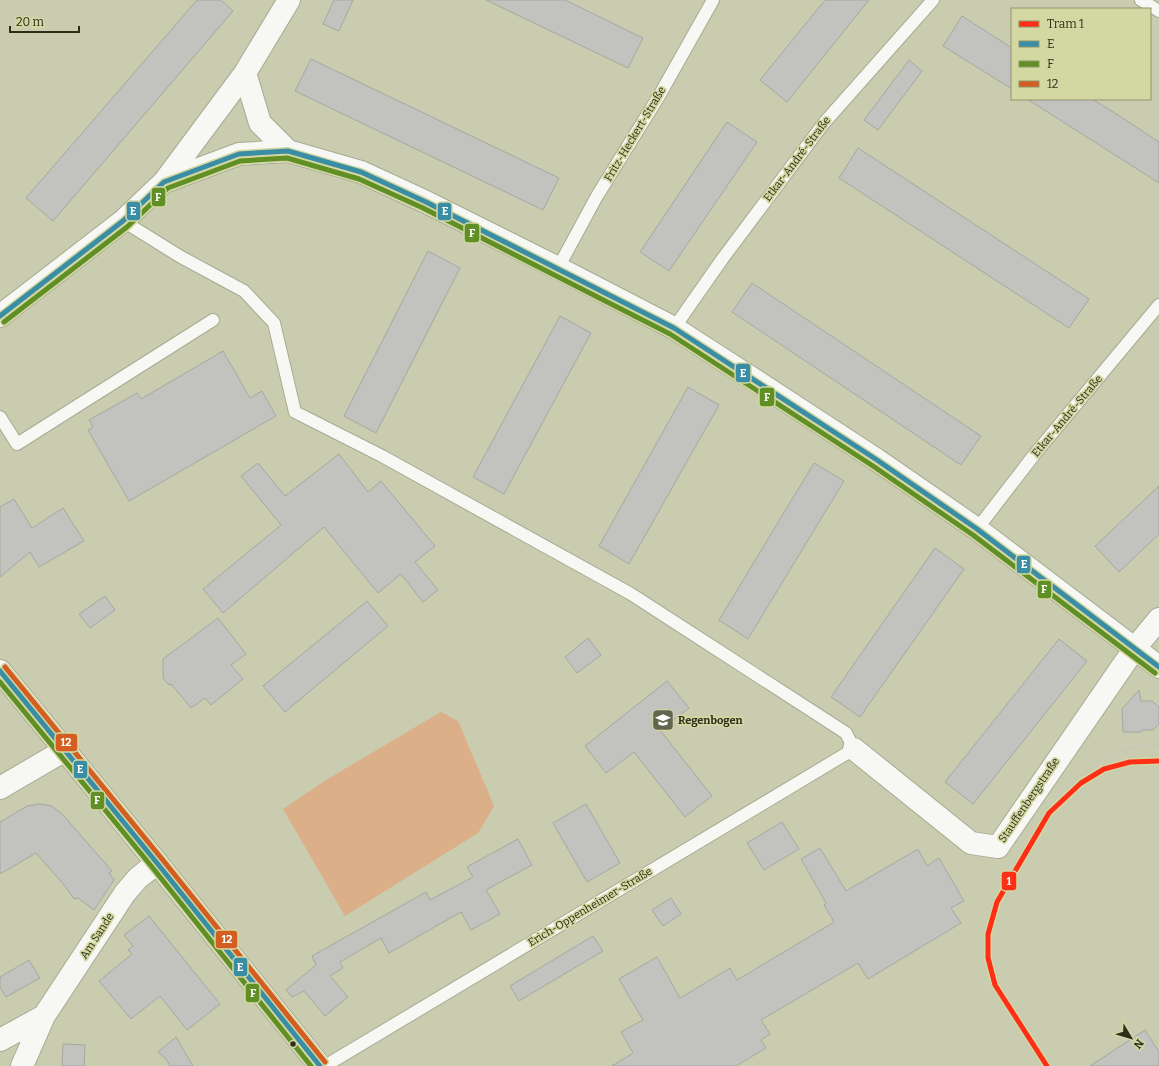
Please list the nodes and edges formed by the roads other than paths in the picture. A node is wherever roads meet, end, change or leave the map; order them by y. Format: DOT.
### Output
graph roads {
  1 [pos="289,0"];
  2 [pos="713,0"];
  3 [pos="933,0"];
  4 [pos="1141,0"];
  5 [pos="1159,11"];
  6 [pos="244,73"];
  7 [pos="288,151"];
  8 [pos="164,182"];
  9 [pos="123,221"];
  10 [pos="558,268"];
  11 [pos="1159,305"];
  12 [pos="0,316"];
  13 [pos="213,320"];
  14 [pos="674,328"];
  15 [pos="0,418"];
  16 [pos="977,529"];
  17 [pos="1159,619"];
  18 [pos="1135,648"];
  19 [pos="1159,667"];
  20 [pos="0,671"];
  21 [pos="854,749"];
  22 [pos="64,750"];
  23 [pos="0,788"];
  24 [pos="157,863"];
  25 [pos="44,1016"];
  26 [pos="0,1040"];
  27 [pos="22,1066"];
  28 [pos="320,1066"];
  29 [pos="325,1066"];
  1 -- 6 [label="street"];
  2 -- 10 [label="lane, Fritz-Heckert-Straße"];
  3 -- 14 [label="lane, Etkar-André-Straße"];
  4 -- 5 [label="lane"];
  6 -- 7 [label="street"];
  6 -- 8 [label="street"];
  7 -- 8 [label="street"];
  7 -- 10 [label="street"];
  8 -- 9 [label="street"];
  9 -- 12 [label="street"];
  9 -- 21 [label="lane"];
  10 -- 14 [label="street"];
  11 -- 16 [label="lane, Etkar-André-Straße"];
  13 -- 15 [label="lane"];
  14 -- 16 [label="street"];
  16 -- 18 [label="street"];
  17 -- 18 [label="street"];
  18 -- 19 [label="street"];
  18 -- 21 [label="street, Stauffenbergstraße"];
  20 -- 22 [label="street"];
  21 -- 29 [label="lane, Erich-Oppenheimer-Straße"];
  22 -- 23 [label="street"];
  22 -- 24 [label="street"];
  24 -- 25 [label="street, Am Sande"];
  24 -- 28 [label="street"];
  25 -- 26 [label="street, Am Sande"];
  25 -- 27 [label="street, Am Sande"];
}
